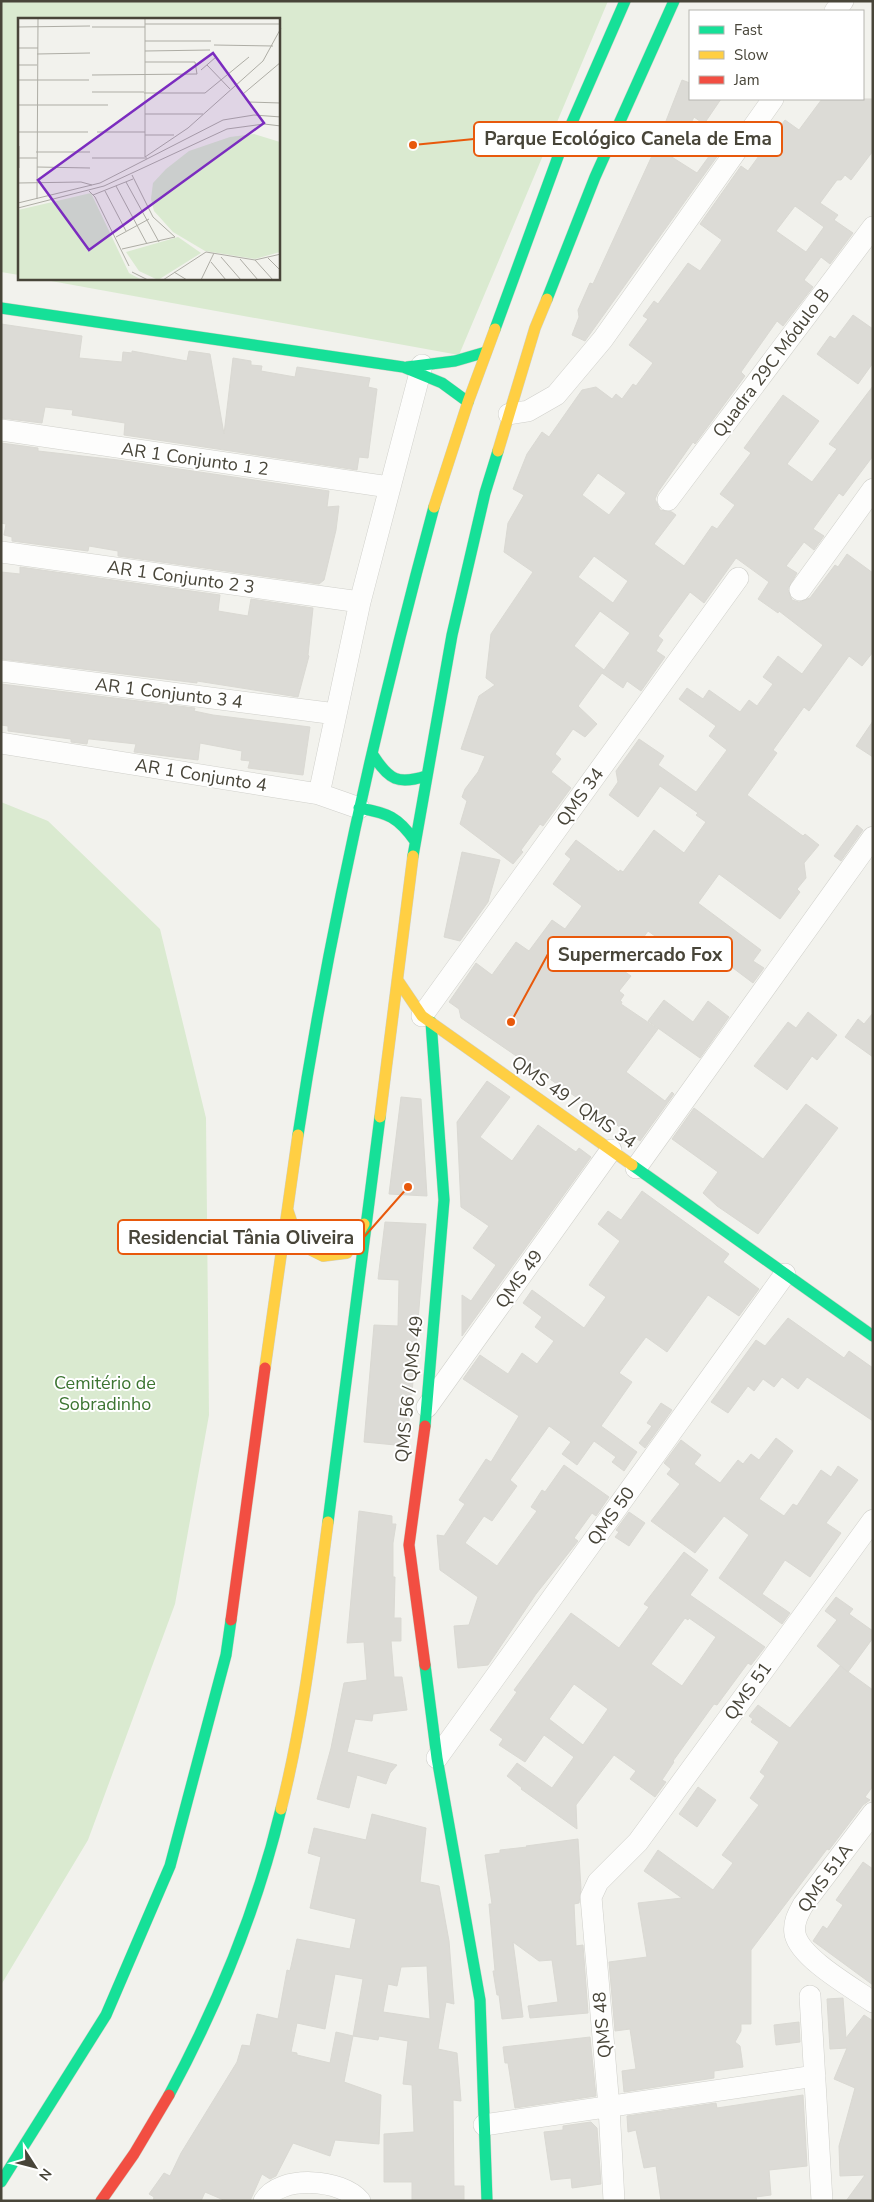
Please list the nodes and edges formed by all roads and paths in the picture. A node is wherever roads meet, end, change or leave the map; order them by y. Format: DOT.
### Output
graph roads {
  1 [pos="625,1"];
  2 [pos="674,1"];
  3 [pos="772,100"];
  4 [pos="873,227"];
  5 [pos="1,308"];
  6 [pos="486,352"];
  7 [pos="415,369"];
  8 [pos="468,402"];
  9 [pos="509,414"];
  10 [pos="1,430"];
  11 [pos="389,488"];
  12 [pos="873,489"];
  13 [pos="668,500"];
  14 [pos="1,552"];
  15 [pos="738,578"];
  16 [pos="800,590"];
  17 [pos="360,602"];
  18 [pos="1,671"];
  19 [pos="336,714"];
  20 [pos="1,743"];
  21 [pos="373,756"];
  22 [pos="426,776"];
  23 [pos="320,794"];
  24 [pos="359,808"];
  25 [pos="873,837"];
  26 [pos="415,841"];
  27 [pos="398,982"];
  28 [pos="423,1020"];
  29 [pos="403,1033"];
  30 [pos="391,1045"];
  31 [pos="611,1150"];
  32 [pos="636,1168"];
  33 [pos="287,1207"];
  34 [pos="368,1217"];
  35 [pos="784,1274"];
  36 [pos="873,1336"];
  37 [pos="427,1407"];
  38 [pos="873,1520"];
  39 [pos="437,1758"];
  40 [pos="873,1814"];
  41 [pos="621,1860"];
  42 [pos="810,1996"];
  43 [pos="873,2002"];
  44 [pos="815,2076"];
  45 [pos="609,2107"];
  46 [pos="484,2125"];
  47 [pos="1,2182"];
  48 [pos="100,2201"];
  49 [pos="264,2201"];
  50 [pos="360,2201"];
  51 [pos="487,2201"];
  52 [pos="614,2201"];
  53 [pos="822,2201"];
  1 -- 6 [label="main road"];
  2 -- 9 [label="main road"];
  3 -- 9 [label="street"];
  4 -- 13 [label="street, Quadra 29C Módulo B"];
  5 -- 7 [label="main road"];
  6 -- 7 [label="main road"];
  6 -- 8 [label="main road"];
  7 -- 8 [label="main road"];
  7 -- 11 [label="street"];
  8 -- 21 [label="main road"];
  9 -- 22 [label="main road"];
  10 -- 11 [label="street, AR 1 Conjunto 1 2"];
  11 -- 17 [label="street"];
  12 -- 16 [label="street"];
  14 -- 17 [label="street, AR 1 Conjunto 2 3"];
  15 -- 28 [label="street, QMS 34"];
  17 -- 19 [label="street"];
  18 -- 19 [label="street, AR 1 Conjunto 3 4"];
  19 -- 23 [label="street"];
  20 -- 23 [label="street, AR 1 Conjunto 4"];
  21 -- 22 [label="main road"];
  21 -- 24 [label="main road"];
  22 -- 26 [label="main road"];
  23 -- 24 [label="street, AR 1 Conjunto 4"];
  24 -- 26 [label="main road"];
  24 -- 33 [label="main road"];
  25 -- 32 [label="street"];
  26 -- 27 [label="main road"];
  27 -- 28 [label="main road"];
  27 -- 30 [label="main road"];
  28 -- 31 [label="main road, QMS 49 / QMS 34"];
  28 -- 37 [label="main road, QMS 56 / QMS 49"];
  29 -- 30 [label="main road"];
  30 -- 34 [label="main road"];
  31 -- 32 [label="main road, QMS 49 / QMS 34"];
  31 -- 37 [label="street, QMS 49"];
  32 -- 35 [label="main road, QMS 49 / QMS 34"];
  33 -- 34 [label="main road"];
  33 -- 47 [label="main road"];
  34 -- 48 [label="main road"];
  35 -- 36 [label="main road, QMS 49 / QMS 34"];
  35 -- 39 [label="street, QMS 50"];
  37 -- 39 [label="main road, QMS 56 / QMS 49"];
  38 -- 41 [label="street, QMS 51"];
  39 -- 46 [label="main road, QMS 56 / QMS 49"];
  40 -- 43 [label="street, QMS 51A"];
  41 -- 45 [label="street, QMS 48"];
  42 -- 44 [label="street"];
  44 -- 45 [label="street"];
  44 -- 53 [label="street"];
  45 -- 46 [label="street"];
  45 -- 52 [label="street, QMS 48"];
  46 -- 51 [label="main road, QMS 56 / QMS 49"];
  49 -- 50 [label="street"];
}
